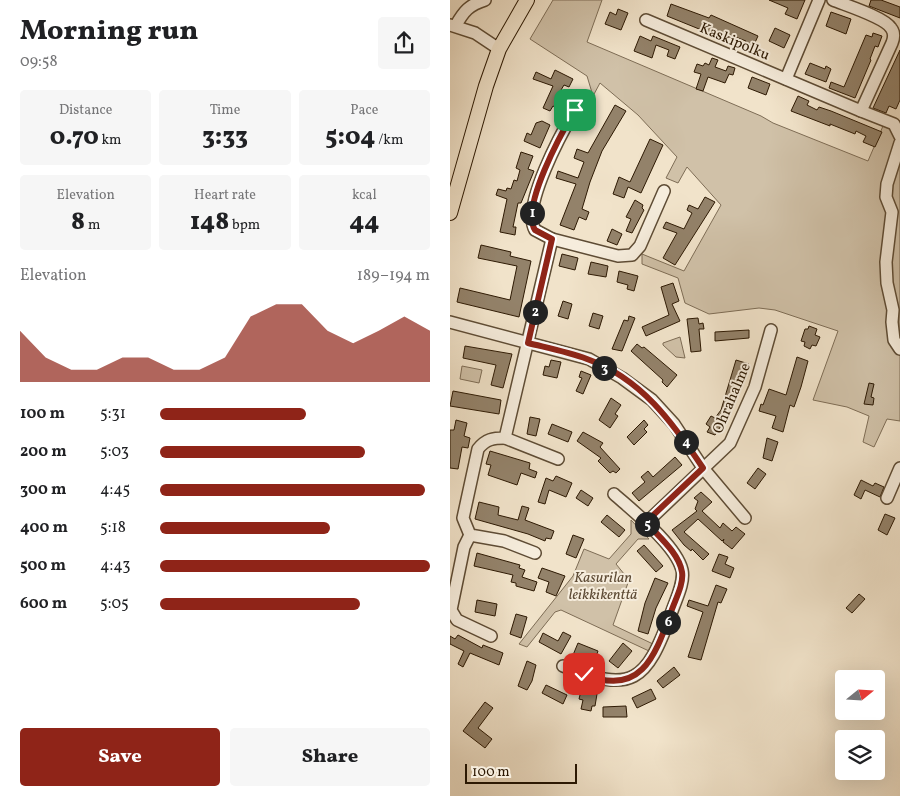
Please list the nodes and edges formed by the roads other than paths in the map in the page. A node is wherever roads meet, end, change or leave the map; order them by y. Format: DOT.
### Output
graph roads {
  1 [pos="485,0"];
  2 [pos="528,0"];
  3 [pos="818,0"];
  4 [pos="832,0"];
  5 [pos="646,20"];
  6 [pos="453,25"];
  7 [pos="896,28"];
  8 [pos="499,49"];
  9 [pos="786,79"];
  10 [pos="575,110"];
  11 [pos="862,111"];
  12 [pos="900,136"];
  13 [pos="900,143"];
  14 [pos="664,191"];
  15 [pos="450,213"];
  16 [pos="552,239"];
  17 [pos="450,322"];
  18 [pos="771,330"];
  19 [pos="528,343"];
  20 [pos="900,349"];
  21 [pos="505,438"];
  22 [pos="558,459"];
  23 [pos="703,468"];
  24 [pos="900,468"];
  25 [pos="614,494"];
  26 [pos="887,498"];
  27 [pos="745,518"];
  28 [pos="646,522"];
  29 [pos="470,535"];
  30 [pos="535,553"];
  31 [pos="491,636"];
  32 [pos="562,666"];
  1 -- 6 [label="street"];
  2 -- 8 [label="main road"];
  3 -- 9 [label="street"];
  4 -- 7 [label="street"];
  5 -- 9 [label="street, Kaskipolku"];
  6 -- 8 [label="street"];
  7 -- 11 [label="street"];
  8 -- 15 [label="main road"];
  9 -- 11 [label="street, Kaskipolku"];
  10 -- 16 [label="street"];
  11 -- 12 [label="street, Kaskipolku"];
  13 -- 20 [label="street"];
  14 -- 16 [label="street"];
  16 -- 19 [label="street"];
  17 -- 19 [label="street"];
  18 -- 23 [label="street, Ohrahalme"];
  19 -- 21 [label="street"];
  19 -- 23 [label="street"];
  21 -- 22 [label="street"];
  21 -- 29 [label="street"];
  23 -- 27 [label="street"];
  23 -- 28 [label="street, Ohrahalme"];
  24 -- 26 [label="street"];
  25 -- 28 [label="street"];
  28 -- 32 [label="street"];
  29 -- 30 [label="street"];
  29 -- 31 [label="street"];
}
